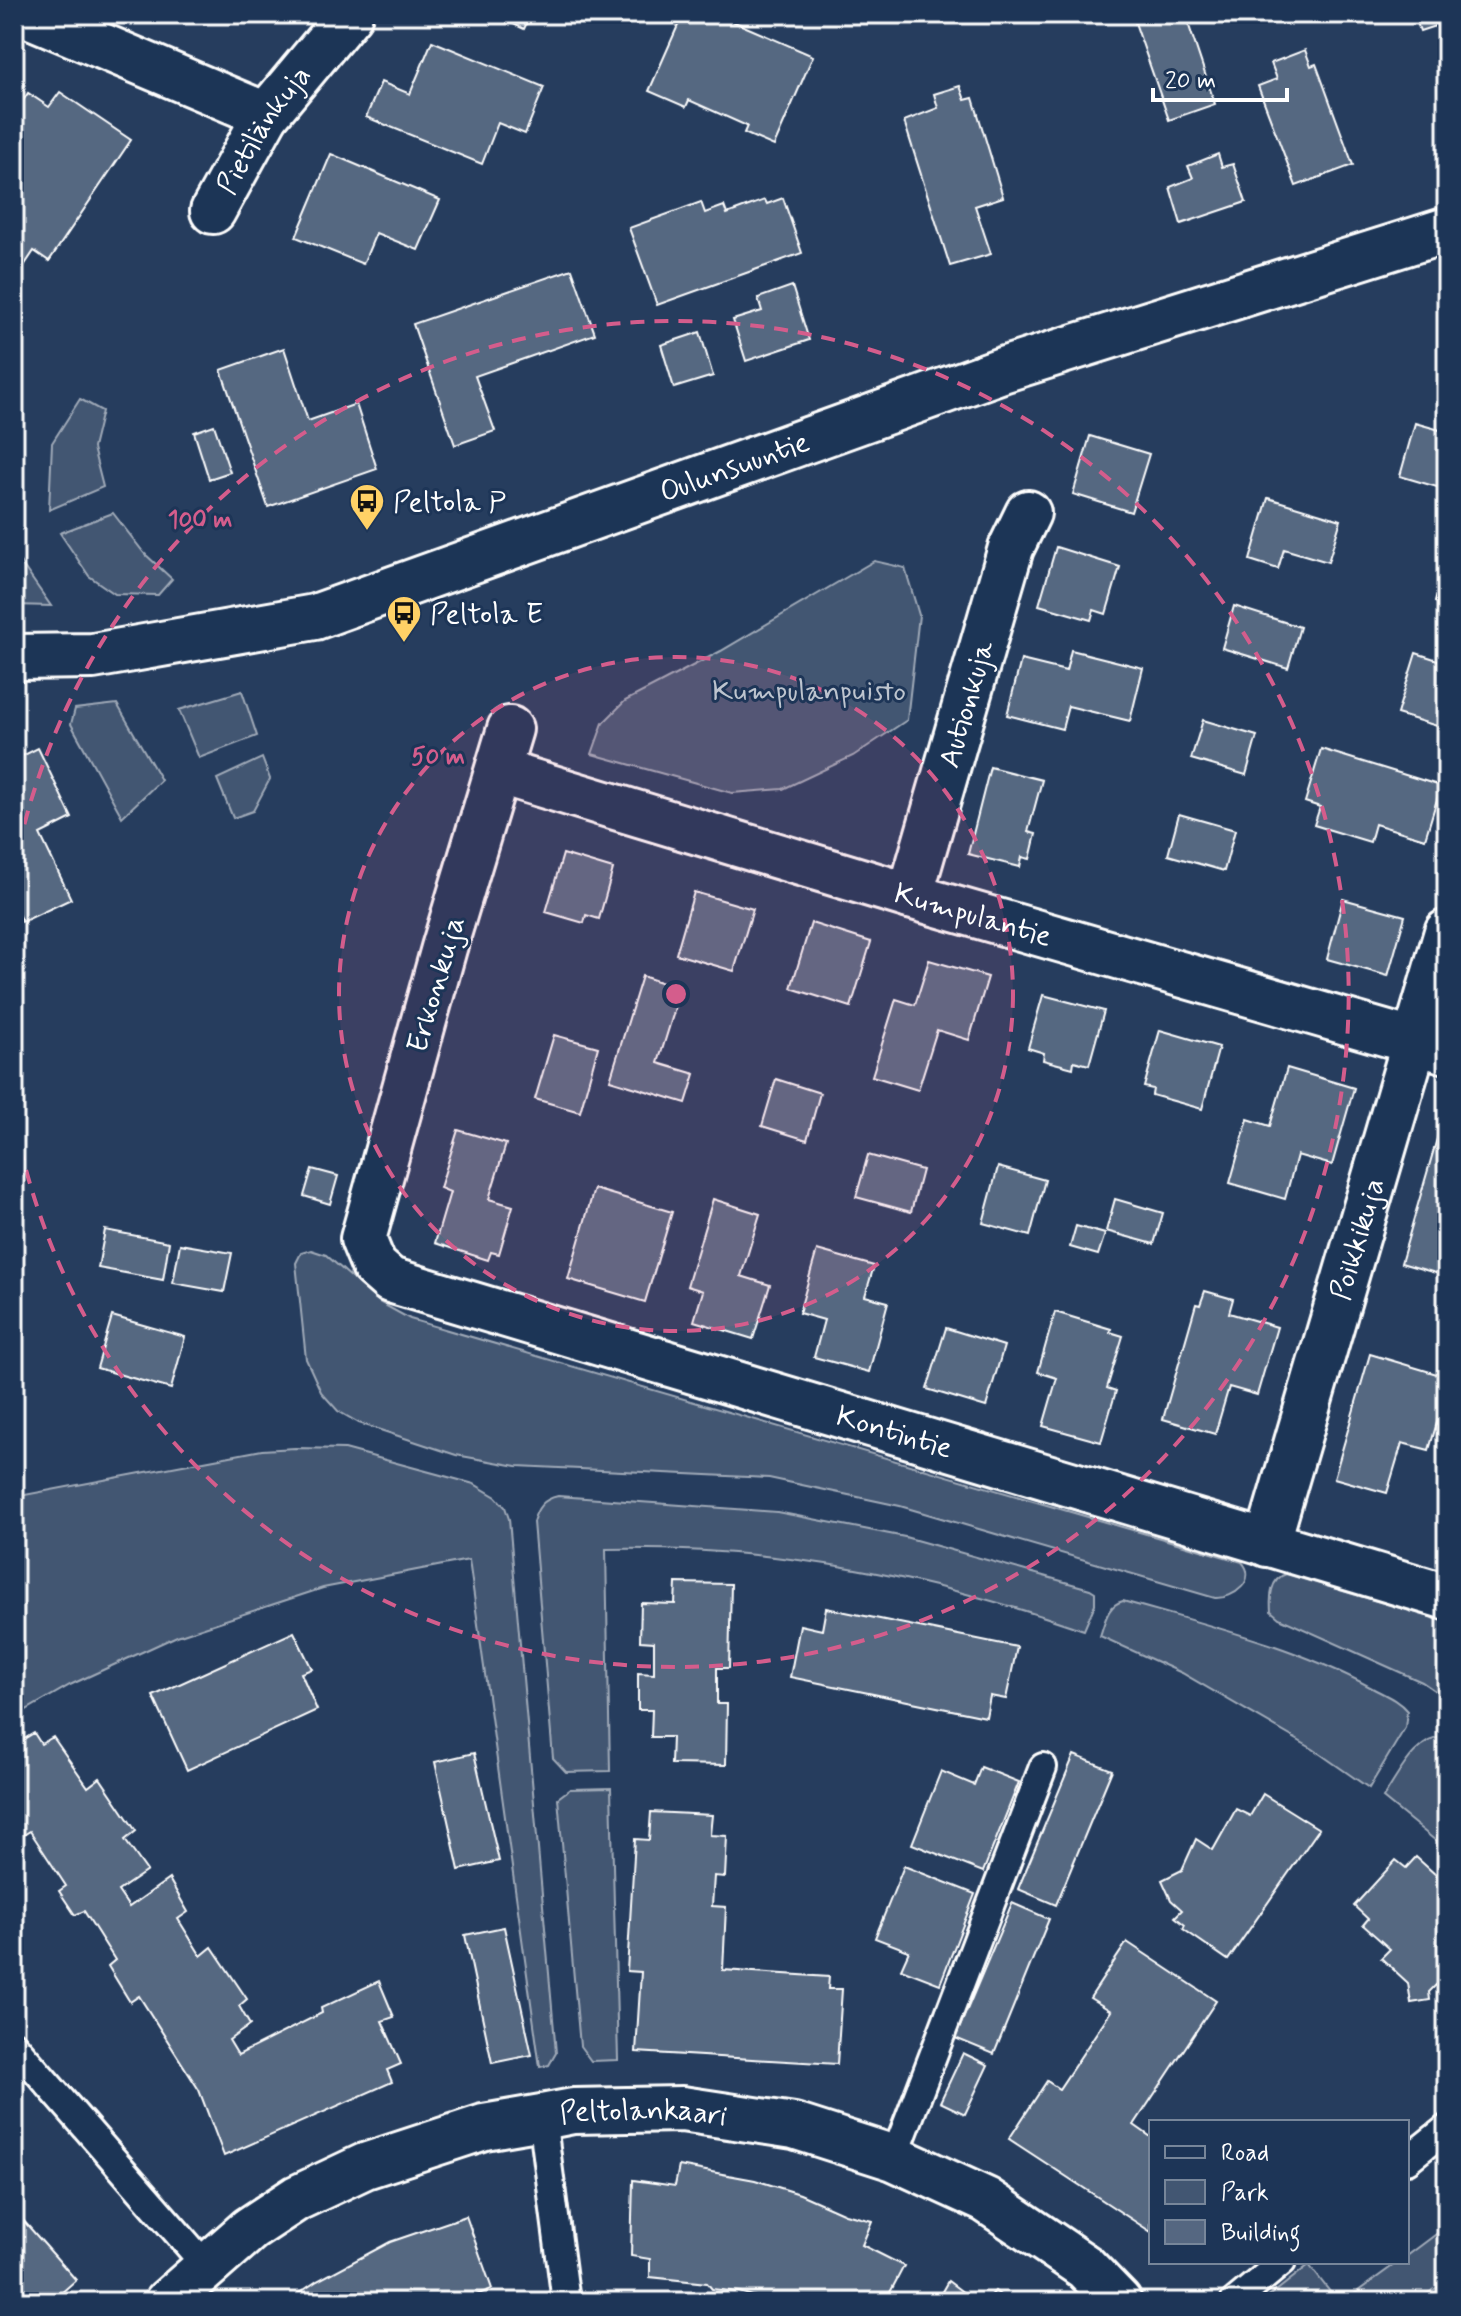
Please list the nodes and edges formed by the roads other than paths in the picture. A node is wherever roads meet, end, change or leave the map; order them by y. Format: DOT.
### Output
graph roads {
  1 [pos="26,14"];
  2 [pos="350,14"];
  3 [pos="266,115"];
  4 [pos="213,211"];
  5 [pos="1447,230"];
  6 [pos="1028,513"];
  7 [pos="14,657"];
  8 [pos="510,729"];
  9 [pos="500,772"];
  10 [pos="910,896"];
  11 [pos="1447,932"];
  12 [pos="1432,1046"];
  13 [pos="363,1239"];
  14 [pos="1267,1544"];
  15 [pos="1447,1597"];
  16 [pos="1043,1767"];
  17 [pos="14,2045"];
  18 [pos="542,2117"];
  19 [pos="1447,2128"];
  20 [pos="894,2158"];
  21 [pos="1409,2158"];
  22 [pos="1280,2264"];
  23 [pos="207,2267"];
  24 [pos="167,2302"];
  25 [pos="566,2302"];
  26 [pos="1119,2302"];
  27 [pos="1234,2302"];
  1 -- 3 [label="street"];
  2 -- 3 [label="street, Pietilänkuja"];
  3 -- 4 [label="street, Pietilänkuja"];
  5 -- 7 [label="street, Oulunsuuntie"];
  6 -- 10 [label="street, Autionkuja"];
  8 -- 9 [label="street, Erkonkuja"];
  9 -- 10 [label="street, Kumpulantie"];
  9 -- 13 [label="street, Erkonkuja"];
  10 -- 12 [label="street, Kumpulantie"];
  11 -- 12 [label="street, Poikkikuja"];
  12 -- 14 [label="street, Poikkikuja"];
  13 -- 14 [label="street, Kontintie"];
  14 -- 15 [label="street, Kontintie"];
  16 -- 20 [label="lane"];
  17 -- 23 [label="lane"];
  18 -- 20 [label="street, Peltolankaari"];
  18 -- 23 [label="street, Peltolankaari"];
  18 -- 25 [label="lane"];
  19 -- 21 [label="lane"];
  20 -- 26 [label="street, Peltolankaari"];
  22 -- 27 [label="lane"];
  23 -- 24 [label="street, Peltolankaari"];
}
